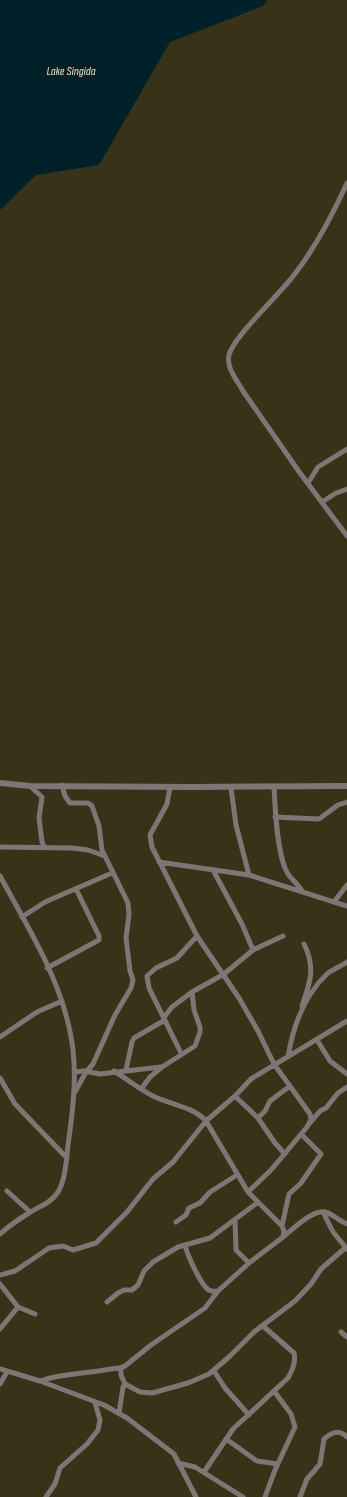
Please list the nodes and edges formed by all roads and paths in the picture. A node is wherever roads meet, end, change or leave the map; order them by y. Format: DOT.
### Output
graph roads {
  1 [pos="347,183"];
  2 [pos="347,450"];
  3 [pos="308,483"];
  4 [pos="347,489"];
  5 [pos="322,502"];
  6 [pos="347,536"];
  7 [pos="0,783"];
  8 [pos="62,785"];
  9 [pos="30,786"];
  10 [pos="347,786"];
  11 [pos="170,787"];
  12 [pos="274,787"];
  13 [pos="231,788"];
  14 [pos="347,802"];
  15 [pos="275,817"];
  16 [pos="0,847"];
  17 [pos="45,848"];
  18 [pos="107,858"];
  19 [pos="159,862"];
  20 [pos="213,870"];
  21 [pos="112,873"];
  22 [pos="248,875"];
  23 [pos="0,876"];
  24 [pos="347,885"];
  25 [pos="76,889"];
  26 [pos="302,891"];
  27 [pos="334,902"];
  28 [pos="347,906"];
  29 [pos="22,917"];
  30 [pos="197,936"];
  31 [pos="283,936"];
  32 [pos="304,944"];
  33 [pos="253,950"];
  34 [pos="347,962"];
  35 [pos="47,968"];
  36 [pos="224,974"];
  37 [pos="192,992"];
  38 [pos="62,1001"];
  39 [pos="298,1016"];
  40 [pos="164,1018"];
  41 [pos="347,1021"];
  42 [pos="0,1037"];
  43 [pos="317,1040"];
  44 [pos="181,1053"];
  45 [pos="288,1057"];
  46 [pos="274,1064"];
  47 [pos="162,1067"];
  48 [pos="126,1070"];
  49 [pos="114,1071"];
  50 [pos="75,1072"];
  51 [pos="86,1072"];
  52 [pos="347,1074"];
  53 [pos="0,1078"];
  54 [pos="290,1086"];
  55 [pos="347,1087"];
  56 [pos="141,1089"];
  57 [pos="74,1093"];
  58 [pos="235,1096"];
  59 [pos="258,1118"];
  60 [pos="206,1121"];
  61 [pos="310,1123"];
  62 [pos="300,1134"];
  63 [pos="284,1154"];
  64 [pos="67,1158"];
  65 [pos="237,1175"];
  66 [pos="7,1191"];
  67 [pos="248,1192"];
  68 [pos="257,1202"];
  69 [pos="30,1212"];
  70 [pos="324,1212"];
  71 [pos="235,1219"];
  72 [pos="176,1222"];
  73 [pos="347,1224"];
  74 [pos="282,1226"];
  75 [pos="0,1234"];
  76 [pos="283,1237"];
  77 [pos="185,1245"];
  78 [pos="347,1249"];
  79 [pos="249,1263"];
  80 [pos="0,1275"];
  81 [pos="0,1284"];
  82 [pos="218,1291"];
  83 [pos="107,1302"];
  84 [pos="18,1307"];
  85 [pos="35,1314"];
  86 [pos="263,1326"];
  87 [pos="0,1329"];
  88 [pos="341,1332"];
  89 [pos="347,1337"];
  90 [pos="0,1369"];
  91 [pos="121,1369"];
  92 [pos="214,1371"];
  93 [pos="8,1372"];
  94 [pos="40,1381"];
  95 [pos="0,1384"];
  96 [pos="125,1384"];
  97 [pos="274,1391"];
  98 [pos="95,1403"];
  99 [pos="119,1412"];
  100 [pos="249,1415"];
  101 [pos="347,1437"];
  102 [pos="226,1440"];
  103 [pos="178,1463"];
  104 [pos="278,1464"];
  105 [pos="204,1472"];
  106 [pos="46,1497"];
  107 [pos="196,1497"];
  108 [pos="243,1497"];
  109 [pos="265,1497"];
  110 [pos="300,1497"];
  1 -- 3 [label="street"];
  2 -- 3 [label="street"];
  3 -- 5 [label="street"];
  4 -- 5 [label="street"];
  5 -- 6 [label="street"];
  7 -- 9 [label="street"];
  8 -- 9 [label="street"];
  8 -- 11 [label="street"];
  8 -- 18 [label="street"];
  9 -- 17 [label="street"];
  10 -- 12 [label="street"];
  11 -- 13 [label="street"];
  11 -- 19 [label="street"];
  12 -- 13 [label="street"];
  12 -- 15 [label="street"];
  13 -- 22 [label="street"];
  14 -- 15 [label="street"];
  15 -- 26 [label="street"];
  16 -- 17 [label="street"];
  17 -- 18 [label="street"];
  18 -- 21 [label="street"];
  19 -- 20 [label="street"];
  19 -- 30 [label="street"];
  20 -- 22 [label="street"];
  20 -- 33 [label="street"];
  21 -- 25 [label="street"];
  21 -- 51 [label="street"];
  22 -- 26 [label="street"];
  23 -- 29 [label="street"];
  24 -- 27 [label="street"];
  25 -- 29 [label="street"];
  25 -- 35 [label="street"];
  26 -- 27 [label="street"];
  27 -- 28 [label="street"];
  29 -- 35 [label="street"];
  30 -- 36 [label="street"];
  30 -- 40 [label="street"];
  31 -- 33 [label="street"];
  32 -- 39 [label="street"];
  33 -- 36 [label="street"];
  34 -- 39 [label="street"];
  35 -- 38 [label="street"];
  36 -- 37 [label="street"];
  36 -- 46 [label="street"];
  37 -- 40 [label="street"];
  37 -- 44 [label="street"];
  38 -- 42 [label="street"];
  38 -- 50 [label="street"];
  39 -- 45 [label="street"];
  40 -- 44 [label="street"];
  40 -- 48 [label="street"];
  41 -- 43 [label="street"];
  43 -- 45 [label="street"];
  43 -- 52 [label="street"];
  44 -- 47 [label="street"];
  45 -- 46 [label="street"];
  46 -- 54 [label="street"];
  46 -- 58 [label="street"];
  47 -- 48 [label="street"];
  47 -- 56 [label="street"];
  48 -- 49 [label="street"];
  49 -- 51 [label="street"];
  49 -- 56 [label="street"];
  50 -- 51 [label="street"];
  50 -- 57 [label="street"];
  51 -- 57 [label="street"];
  53 -- 64 [label="street"];
  54 -- 59 [label="street"];
  54 -- 61 [label="street"];
  55 -- 61 [label="street"];
  56 -- 60 [label="street"];
  57 -- 64 [label="street"];
  58 -- 59 [label="street"];
  58 -- 60 [label="street"];
  59 -- 63 [label="street"];
  60 -- 65 [label="street"];
  60 -- 80 [label="street"];
  61 -- 62 [label="street"];
  62 -- 63 [label="street"];
  62 -- 74 [label="street"];
  63 -- 67 [label="street"];
  64 -- 69 [label="street"];
  65 -- 67 [label="street"];
  65 -- 72 [label="street"];
  66 -- 69 [label="street"];
  67 -- 68 [label="street"];
  68 -- 71 [label="street"];
  68 -- 74 [label="street"];
  69 -- 75 [label="street"];
  70 -- 73 [label="street"];
  70 -- 76 [label="street"];
  70 -- 78 [label="street"];
  71 -- 77 [label="street"];
  71 -- 79 [label="street"];
  74 -- 76 [label="street"];
  76 -- 79 [label="street"];
  77 -- 82 [label="street"];
  77 -- 83 [label="street"];
  78 -- 86 [label="street"];
  79 -- 82 [label="street"];
  81 -- 84 [label="street"];
  82 -- 91 [label="street"];
  84 -- 85 [label="street"];
  84 -- 87 [label="street"];
  86 -- 92 [label="street"];
  86 -- 97 [label="street"];
  88 -- 89 [label="street"];
  90 -- 93 [label="street"];
  91 -- 94 [label="street"];
  91 -- 96 [label="street"];
  92 -- 96 [label="street"];
  92 -- 100 [label="street"];
  93 -- 94 [label="street"];
  93 -- 95 [label="street"];
  94 -- 98 [label="street"];
  96 -- 99 [label="street"];
  97 -- 100 [label="street"];
  97 -- 104 [label="street"];
  98 -- 99 [label="street"];
  98 -- 106 [label="street"];
  99 -- 103 [label="street"];
  100 -- 102 [label="street"];
  101 -- 110 [label="street"];
  102 -- 104 [label="street"];
  102 -- 105 [label="street"];
  103 -- 105 [label="street"];
  103 -- 107 [label="street"];
  104 -- 109 [label="street"];
  105 -- 108 [label="street"];
}
